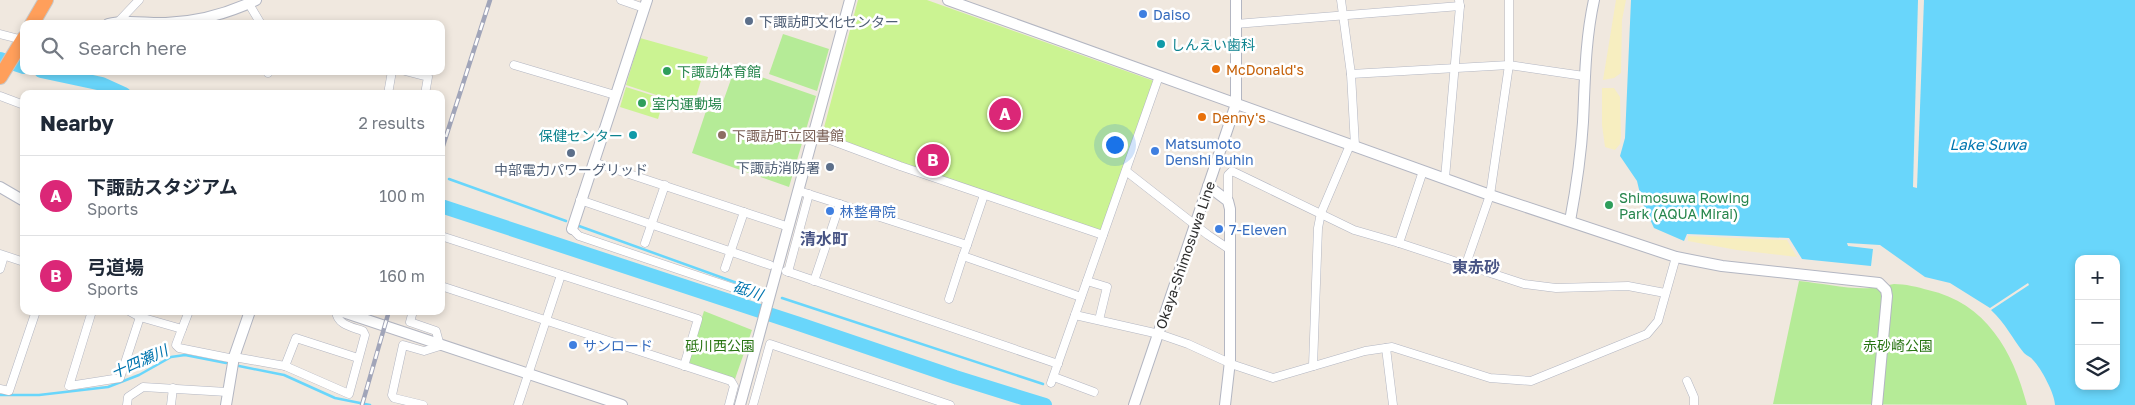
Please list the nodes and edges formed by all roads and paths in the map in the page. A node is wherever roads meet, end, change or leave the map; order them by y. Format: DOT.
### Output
graph roads {
  1 [pos="46,0"];
  2 [pos="139,0"];
  3 [pos="621,0"];
  4 [pos="850,0"];
  5 [pos="948,0"];
  6 [pos="1236,0"];
  7 [pos="1341,0"];
  8 [pos="1408,0"];
  9 [pos="1509,0"];
  10 [pos="1594,0"];
  11 [pos="252,2"];
  12 [pos="1459,3"];
  13 [pos="646,4"];
  14 [pos="1410,10"];
  15 [pos="1345,15"];
  16 [pos="34,20"];
  17 [pos="116,20"];
  18 [pos="195,20"];
  19 [pos="260,20"];
  20 [pos="1236,24"];
  21 [pos="0,34"];
  22 [pos="20,39"];
  23 [pos="20,43"];
  24 [pos="1509,64"];
  25 [pos="514,65"];
  26 [pos="1454,68"];
  27 [pos="3,71"];
  28 [pos="1350,74"];
  29 [pos="391,75"];
  30 [pos="420,75"];
  31 [pos="1159,76"];
  32 [pos="1584,76"];
  33 [pos="389,90"];
  34 [pos="426,90"];
  35 [pos="615,95"];
  36 [pos="0,96"];
  37 [pos="20,104"];
  38 [pos="1236,104"];
  39 [pos="814,134"];
  40 [pos="1352,146"];
  41 [pos="593,162"];
  42 [pos="1126,170"];
  43 [pos="1423,171"];
  44 [pos="1445,178"];
  45 [pos="665,185"];
  46 [pos="1208,186"];
  47 [pos="0,187"];
  48 [pos="804,193"];
  49 [pos="984,195"];
  50 [pos="1490,195"];
  51 [pos="20,200"];
  52 [pos="580,200"];
  53 [pos="1228,201"];
  54 [pos="840,204"];
  55 [pos="744,212"];
  56 [pos="1321,213"];
  57 [pos="1570,221"];
  58 [pos="1196,223"];
  59 [pos="653,224"];
  60 [pos="789,227"];
  61 [pos="572,229"];
  62 [pos="1103,235"];
  63 [pos="445,237"];
  64 [pos="645,243"];
  65 [pos="1400,243"];
  66 [pos="967,245"];
  67 [pos="1229,249"];
  68 [pos="731,251"];
  69 [pos="2,255"];
  70 [pos="964,256"];
  71 [pos="1676,257"];
  72 [pos="20,261"];
  73 [pos="1466,264"];
  74 [pos="770,265"];
  75 [pos="0,268"];
  76 [pos="725,268"];
  77 [pos="561,275"];
  78 [pos="814,280"];
  79 [pos="1087,281"];
  80 [pos="445,287"];
  81 [pos="1665,293"];
  82 [pos="1081,298"];
  83 [pos="949,299"];
  84 [pos="769,301"];
  85 [pos="1075,314"];
  86 [pos="35,315"];
  87 [pos="91,315"];
  88 [pos="136,315"];
  89 [pos="187,315"];
  90 [pos="249,315"];
  91 [pos="336,315"];
  92 [pos="351,315"];
  93 [pos="412,315"];
  94 [pos="140,317"];
  95 [pos="546,320"];
  96 [pos="1099,320"];
  97 [pos="182,329"];
  98 [pos="1158,334"];
  99 [pos="440,346"];
  100 [pos="1386,348"];
  101 [pos="234,358"];
  102 [pos="358,358"];
  103 [pos="1230,361"];
  104 [pos="1058,364"];
  105 [pos="285,366"];
  106 [pos="684,366"];
  107 [pos="1313,366"];
  108 [pos="529,374"];
  109 [pos="1687,381"];
  110 [pos="173,388"];
  111 [pos="0,389"];
  112 [pos="227,392"];
  113 [pos="1094,392"];
  114 [pos="936,403"];
  115 [pos="127,405"];
  116 [pos="171,405"];
  117 [pos="226,405"];
  118 [pos="423,405"];
  119 [pos="518,405"];
  120 [pos="622,405"];
  121 [pos="729,405"];
  122 [pos="740,405"];
  123 [pos="754,405"];
  124 [pos="950,405"];
  125 [pos="1134,405"];
  126 [pos="1225,405"];
  127 [pos="1393,405"];
  128 [pos="1694,405"];
  129 [pos="1877,405"];
  1 -- 16 [label="highway"];
  2 -- 17 [label="street"];
  3 -- 13 [label="street"];
  4 -- 39 [label="street"];
  5 -- 31 [label="street"];
  6 -- 20 [label="street, Okaya-Shimosuwa Line"];
  7 -- 15 [label="street"];
  8 -- 14 [label="street"];
  9 -- 24 [label="street"];
  10 -- 32 [label="street"];
  11 -- 18 [label="street"];
  11 -- 19 [label="street"];
  12 -- 14 [label="street"];
  12 -- 26 [label="street"];
  13 -- 35 [label="street"];
  14 -- 15 [label="street"];
  15 -- 20 [label="street"];
  15 -- 28 [label="street"];
  20 -- 38 [label="street, Okaya-Shimosuwa Line"];
  21 -- 22 [label="street"];
  23 -- 27 [label="highway"];
  24 -- 26 [label="street"];
  24 -- 32 [label="street"];
  24 -- 50 [label="street"];
  25 -- 35 [label="street"];
  26 -- 28 [label="street"];
  26 -- 44 [label="street"];
  28 -- 40 [label="street"];
  29 -- 33 [label="street"];
  30 -- 34 [label="street"];
  31 -- 38 [label="street"];
  31 -- 42 [label="street"];
  32 -- 57 [label="street"];
  35 -- 41 [label="street"];
  36 -- 37 [label="street"];
  38 -- 40 [label="street"];
  38 -- 46 [label="street, Okaya-Shimosuwa Line"];
  39 -- 48 [label="street"];
  39 -- 49 [label="street"];
  40 -- 43 [label="street"];
  40 -- 56 [label="street"];
  41 -- 45 [label="street"];
  41 -- 52 [label="street"];
  42 -- 58 [label="street"];
  42 -- 62 [label="street"];
  43 -- 44 [label="street"];
  43 -- 65 [label="street"];
  44 -- 50 [label="street"];
  45 -- 55 [label="street"];
  45 -- 59 [label="street"];
  46 -- 53 [label="street"];
  46 -- 58 [label="street, Okaya-Shimosuwa Line"];
  47 -- 51 [label="street"];
  48 -- 54 [label="street"];
  48 -- 60 [label="street"];
  48 -- 78 [label="street"];
  49 -- 62 [label="street"];
  49 -- 66 [label="street"];
  50 -- 57 [label="street"];
  50 -- 73 [label="street"];
  52 -- 59 [label="street"];
  52 -- 61 [label="street"];
  53 -- 56 [label="street"];
  53 -- 67 [label="street"];
  54 -- 66 [label="street"];
  54 -- 78 [label="street"];
  55 -- 60 [label="street"];
  55 -- 68 [label="street"];
  56 -- 65 [label="street"];
  56 -- 107 [label="street"];
  57 -- 71 [label="street"];
  58 -- 67 [label="street"];
  58 -- 98 [label="street, Okaya-Shimosuwa Line"];
  59 -- 64 [label="street"];
  59 -- 68 [label="street"];
  60 -- 84 [label="street"];
  61 -- 84 [label="street"];
  62 -- 79 [label="street"];
  63 -- 77 [label="street"];
  65 -- 73 [label="street"];
  66 -- 70 [label="street"];
  67 -- 103 [label="street"];
  68 -- 74 [label="street"];
  68 -- 76 [label="street"];
  69 -- 72 [label="street"];
  69 -- 75 [label="street"];
  70 -- 82 [label="street"];
  70 -- 83 [label="street"];
  71 -- 81 [label="street"];
  71 -- 129 [label="street"];
  73 -- 81 [label="street"];
  77 -- 95 [label="street"];
  77 -- 106 [label="street"];
  78 -- 104 [label="street"];
  79 -- 82 [label="street"];
  79 -- 96 [label="street"];
  80 -- 95 [label="street"];
  81 -- 100 [label="street"];
  82 -- 85 [label="street"];
  84 -- 122 [label="street"];
  85 -- 96 [label="street"];
  85 -- 104 [label="street"];
  86 -- 111 [label="street"];
  87 -- 94 [label="street"];
  88 -- 94 [label="street"];
  89 -- 97 [label="street"];
  90 -- 101 [label="street"];
  91 -- 102 [label="street"];
  92 -- 99 [label="street"];
  93 -- 99 [label="street"];
  94 -- 97 [label="street"];
  95 -- 106 [label="street"];
  95 -- 108 [label="street"];
  96 -- 98 [label="street"];
  97 -- 101 [label="street"];
  98 -- 103 [label="street"];
  98 -- 125 [label="street, Okaya-Shimosuwa Line"];
  99 -- 108 [label="street"];
  99 -- 118 [label="street"];
  100 -- 107 [label="street"];
  100 -- 127 [label="street"];
  101 -- 105 [label="street"];
  101 -- 112 [label="street"];
  102 -- 105 [label="street"];
  102 -- 105 [label="street"];
  103 -- 107 [label="street"];
  103 -- 126 [label="street"];
  104 -- 113 [label="street"];
  106 -- 121 [label="street"];
  108 -- 119 [label="street"];
  108 -- 120 [label="street"];
  109 -- 128 [label="street"];
  110 -- 112 [label="street"];
  110 -- 115 [label="street"];
  110 -- 116 [label="street"];
  112 -- 117 [label="street"];
  114 -- 123 [label="street"];
  114 -- 124 [label="street"];
}
